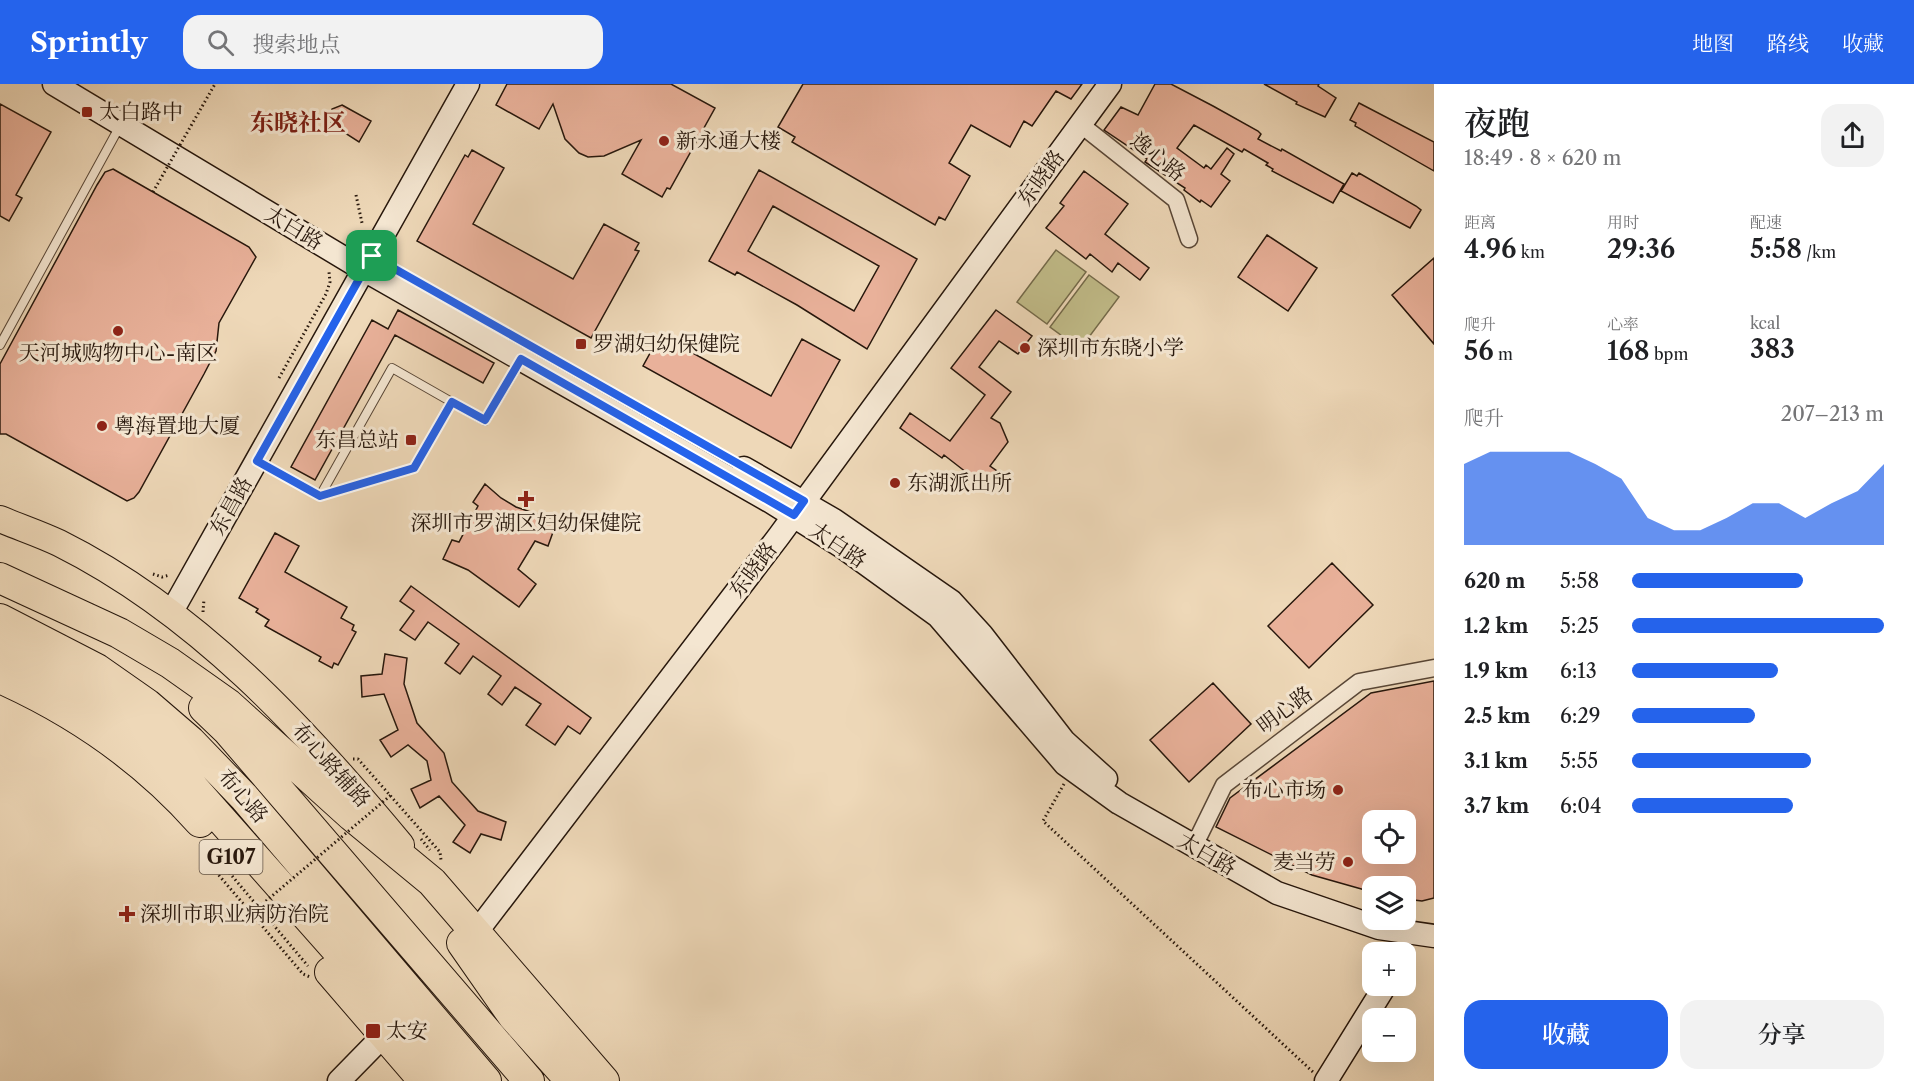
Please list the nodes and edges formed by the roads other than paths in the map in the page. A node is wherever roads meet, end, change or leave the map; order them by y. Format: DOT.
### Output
graph roads {
  1 [pos="54,84"];
  2 [pos="84,84"];
  3 [pos="468,84"];
  4 [pos="1110,84"];
  5 [pos="121,123"];
  6 [pos="1080,124"];
  7 [pos="1190,239"];
  8 [pos="368,263"];
  9 [pos="0,345"];
  10 [pos="525,353"];
  11 [pos="452,402"];
  12 [pos="257,461"];
  13 [pos="320,496"];
  14 [pos="799,508"];
  15 [pos="0,519"];
  16 [pos="0,578"];
  17 [pos="65,609"];
  18 [pos="171,613"];
  19 [pos="0,619"];
  20 [pos="0,650"];
  21 [pos="1434,668"];
  22 [pos="0,678"];
  23 [pos="1199,836"];
  24 [pos="436,872"];
  25 [pos="1362,909"];
  26 [pos="1418,931"];
  27 [pos="475,934"];
  28 [pos="1378,996"];
  29 [pos="384,1035"];
  30 [pos="1321,1077"];
  31 [pos="339,1081"];
  32 [pos="424,1081"];
  33 [pos="453,1081"];
  34 [pos="486,1081"];
  35 [pos="529,1081"];
  36 [pos="571,1081"];
  37 [pos="604,1081"];
  1 -- 5 [label="main road, 太白路"];
  2 -- 8 [label="main road, 太白路"];
  3 -- 8 [label="main road, 东昌路"];
  4 -- 6 [label="main road, 东晓路"];
  5 -- 8 [label="main road, 太白路"];
  5 -- 9 [label="lane"];
  6 -- 7 [label="street, 逸心路"];
  6 -- 14 [label="main road, 东晓路"];
  8 -- 10 [label="main road, 太白路"];
  8 -- 12 [label="main road, 东昌路"];
  10 -- 11 [label="lane"];
  10 -- 14 [label="main road, 太白路"];
  11 -- 13 [label="lane"];
  11 -- 13 [label="lane"];
  12 -- 13 [label="lane"];
  12 -- 18 [label="main road, 东昌路"];
  14 -- 23 [label="main road, 太白路"];
  14 -- 26 [label="main road, 太白路"];
  14 -- 27 [label="main road, 东晓路"];
  15 -- 18 [label="main road, 布心路辅路"];
  16 -- 17 [label="highway, 布心路"];
  17 -- 24 [label="highway, 布心路"];
  17 -- 35 [label="highway, 布心路"];
  18 -- 24 [label="main road, 布心路辅路"];
  19 -- 34 [label="highway, 布心路"];
  20 -- 33 [label="highway"];
  21 -- 23 [label="street, 明心路"];
  22 -- 29 [label="highway, G107"];
  23 -- 25 [label="main road, 太白路"];
  24 -- 27 [label="highway, 布心路辅路"];
  24 -- 36 [label="highway"];
  27 -- 37 [label="highway, 布心路辅路"];
  28 -- 30 [label="main road"];
  29 -- 31 [label="main road"];
  29 -- 32 [label="highway, G107"];
}
